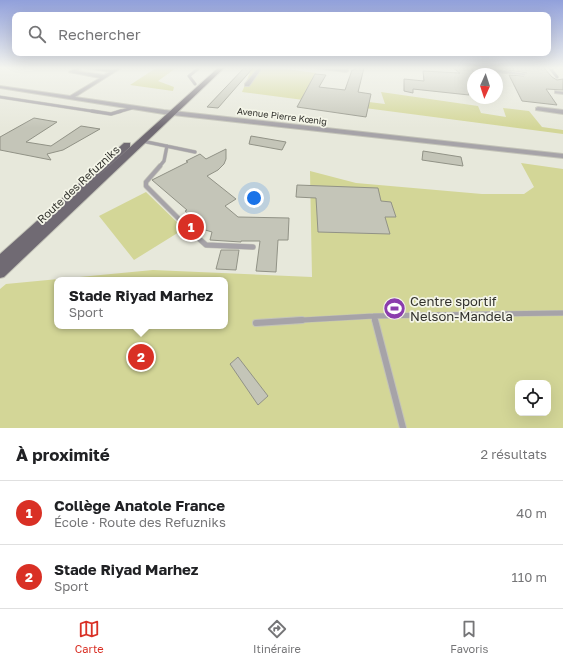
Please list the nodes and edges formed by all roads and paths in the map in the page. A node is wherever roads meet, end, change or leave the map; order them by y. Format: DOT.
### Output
graph roads {
  1 [pos="6,88"];
  2 [pos="87,88"];
  3 [pos="191,88"];
  4 [pos="197,88"];
  5 [pos="0,97"];
  6 [pos="70,98"];
  7 [pos="132,108"];
  8 [pos="538,109"];
  9 [pos="168,112"];
  10 [pos="563,112"];
  11 [pos="142,141"];
  12 [pos="167,146"];
  13 [pos="195,152"];
  14 [pos="563,156"];
  15 [pos="253,247"];
  16 [pos="0,261"];
  17 [pos="0,273"];
  18 [pos="563,313"];
  19 [pos="374,316"];
  20 [pos="256,323"];
  21 [pos="403,428"];
  1 -- 6 [label="street, Avenue Pierre Kœnig"];
  2 -- 6 [label="street"];
  3 -- 9 [label="main road"];
  4 -- 9 [label="main road"];
  5 -- 7 [label="lane"];
  6 -- 7 [label="street, Avenue Pierre Kœnig"];
  7 -- 9 [label="street, Avenue Pierre Kœnig"];
  8 -- 10 [label="street"];
  9 -- 11 [label="main road, Route des Refuzniks"];
  9 -- 14 [label="street, Avenue Pierre Kœnig"];
  9 -- 16 [label="main road, Route des Refuzniks"];
  11 -- 12 [label="lane"];
  11 -- 17 [label="main road, Route des Refuzniks"];
  12 -- 13 [label="lane"];
  12 -- 15 [label="lane"];
  18 -- 19 [label="lane"];
  19 -- 20 [label="lane"];
  19 -- 21 [label="lane"];
}
